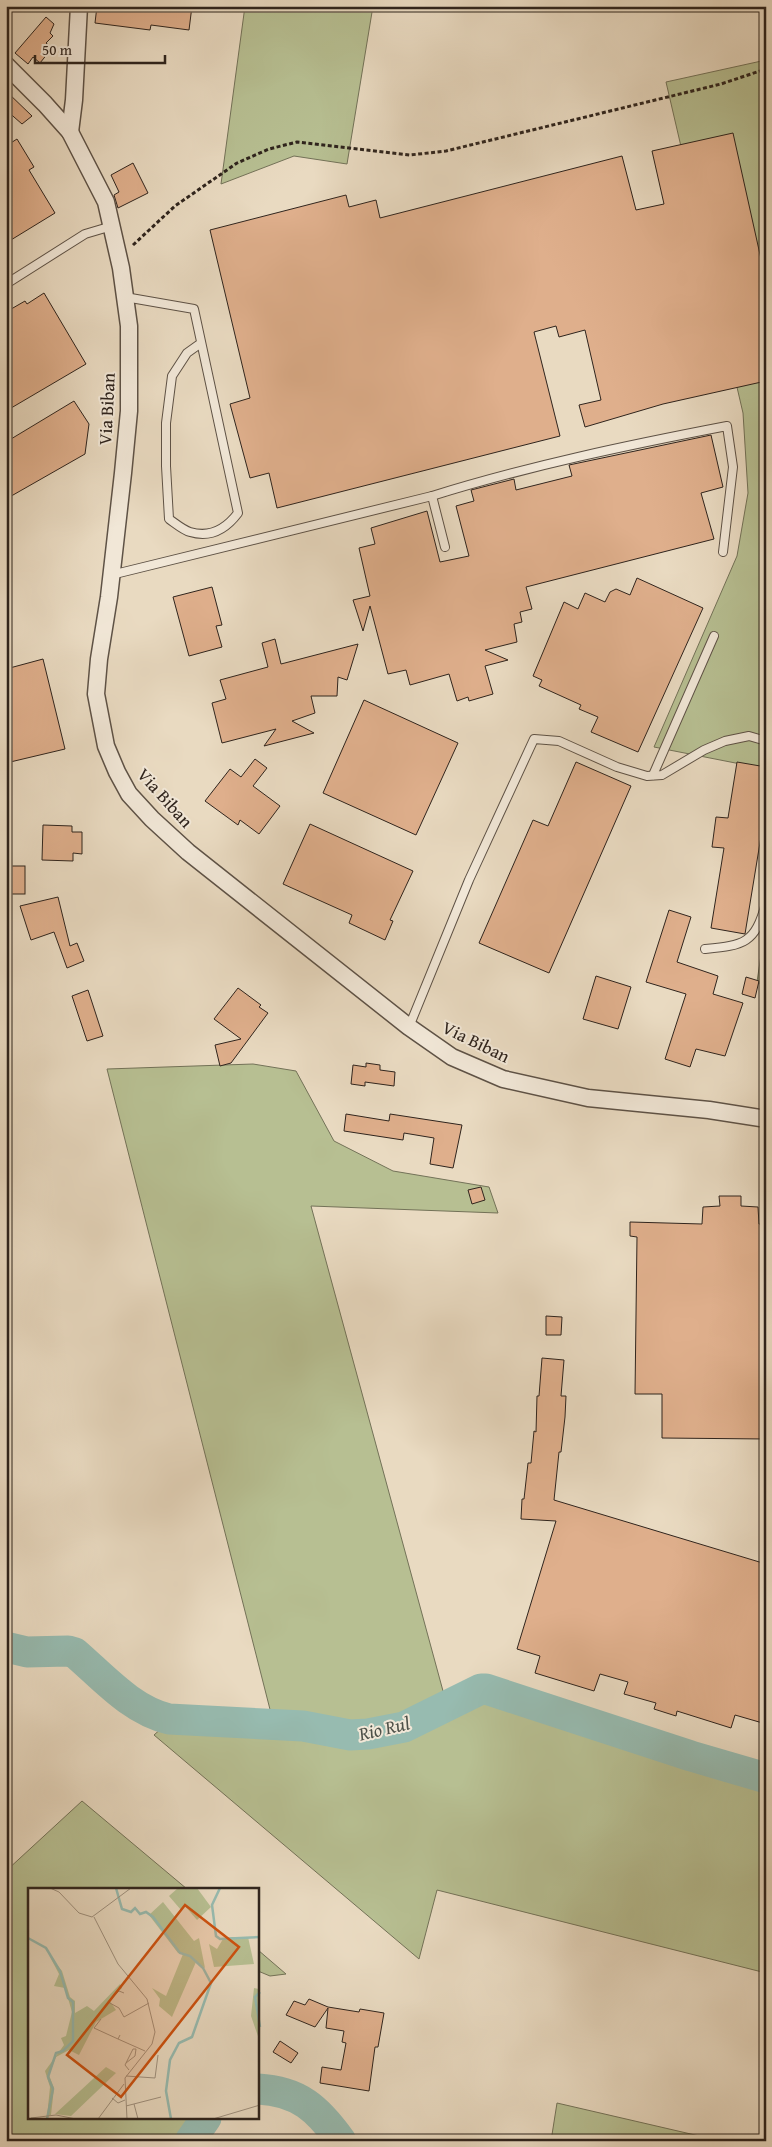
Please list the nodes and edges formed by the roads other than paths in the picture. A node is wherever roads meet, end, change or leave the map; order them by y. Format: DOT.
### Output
graph roads {
  1 [pos="79,6"];
  2 [pos="6,65"];
  3 [pos="70,132"];
  4 [pos="112,226"];
  5 [pos="6,284"];
  6 [pos="125,297"];
  7 [pos="201,343"];
  8 [pos="432,496"];
  9 [pos="445,547"];
  10 [pos="723,552"];
  11 [pos="111,575"];
  12 [pos="714,636"];
  13 [pos="766,741"];
  14 [pos="653,776"];
  15 [pos="766,904"];
  16 [pos="704,948"];
  17 [pos="409,1027"];
  18 [pos="766,1120"];
  1 -- 3 [label="street"];
  2 -- 3 [label="street, Via Biban"];
  3 -- 4 [label="street, Via Biban"];
  4 -- 5 [label="lane"];
  4 -- 6 [label="street, Via Biban"];
  6 -- 7 [label="lane"];
  6 -- 11 [label="street, Via Biban"];
  7 -- 7 [label="lane"];
  8 -- 9 [label="lane"];
  8 -- 10 [label="lane"];
  8 -- 11 [label="lane"];
  11 -- 17 [label="street, Via Biban"];
  12 -- 14 [label="lane"];
  13 -- 14 [label="lane"];
  14 -- 17 [label="lane"];
  15 -- 16 [label="lane"];
  17 -- 18 [label="street, Via Biban"];
}
